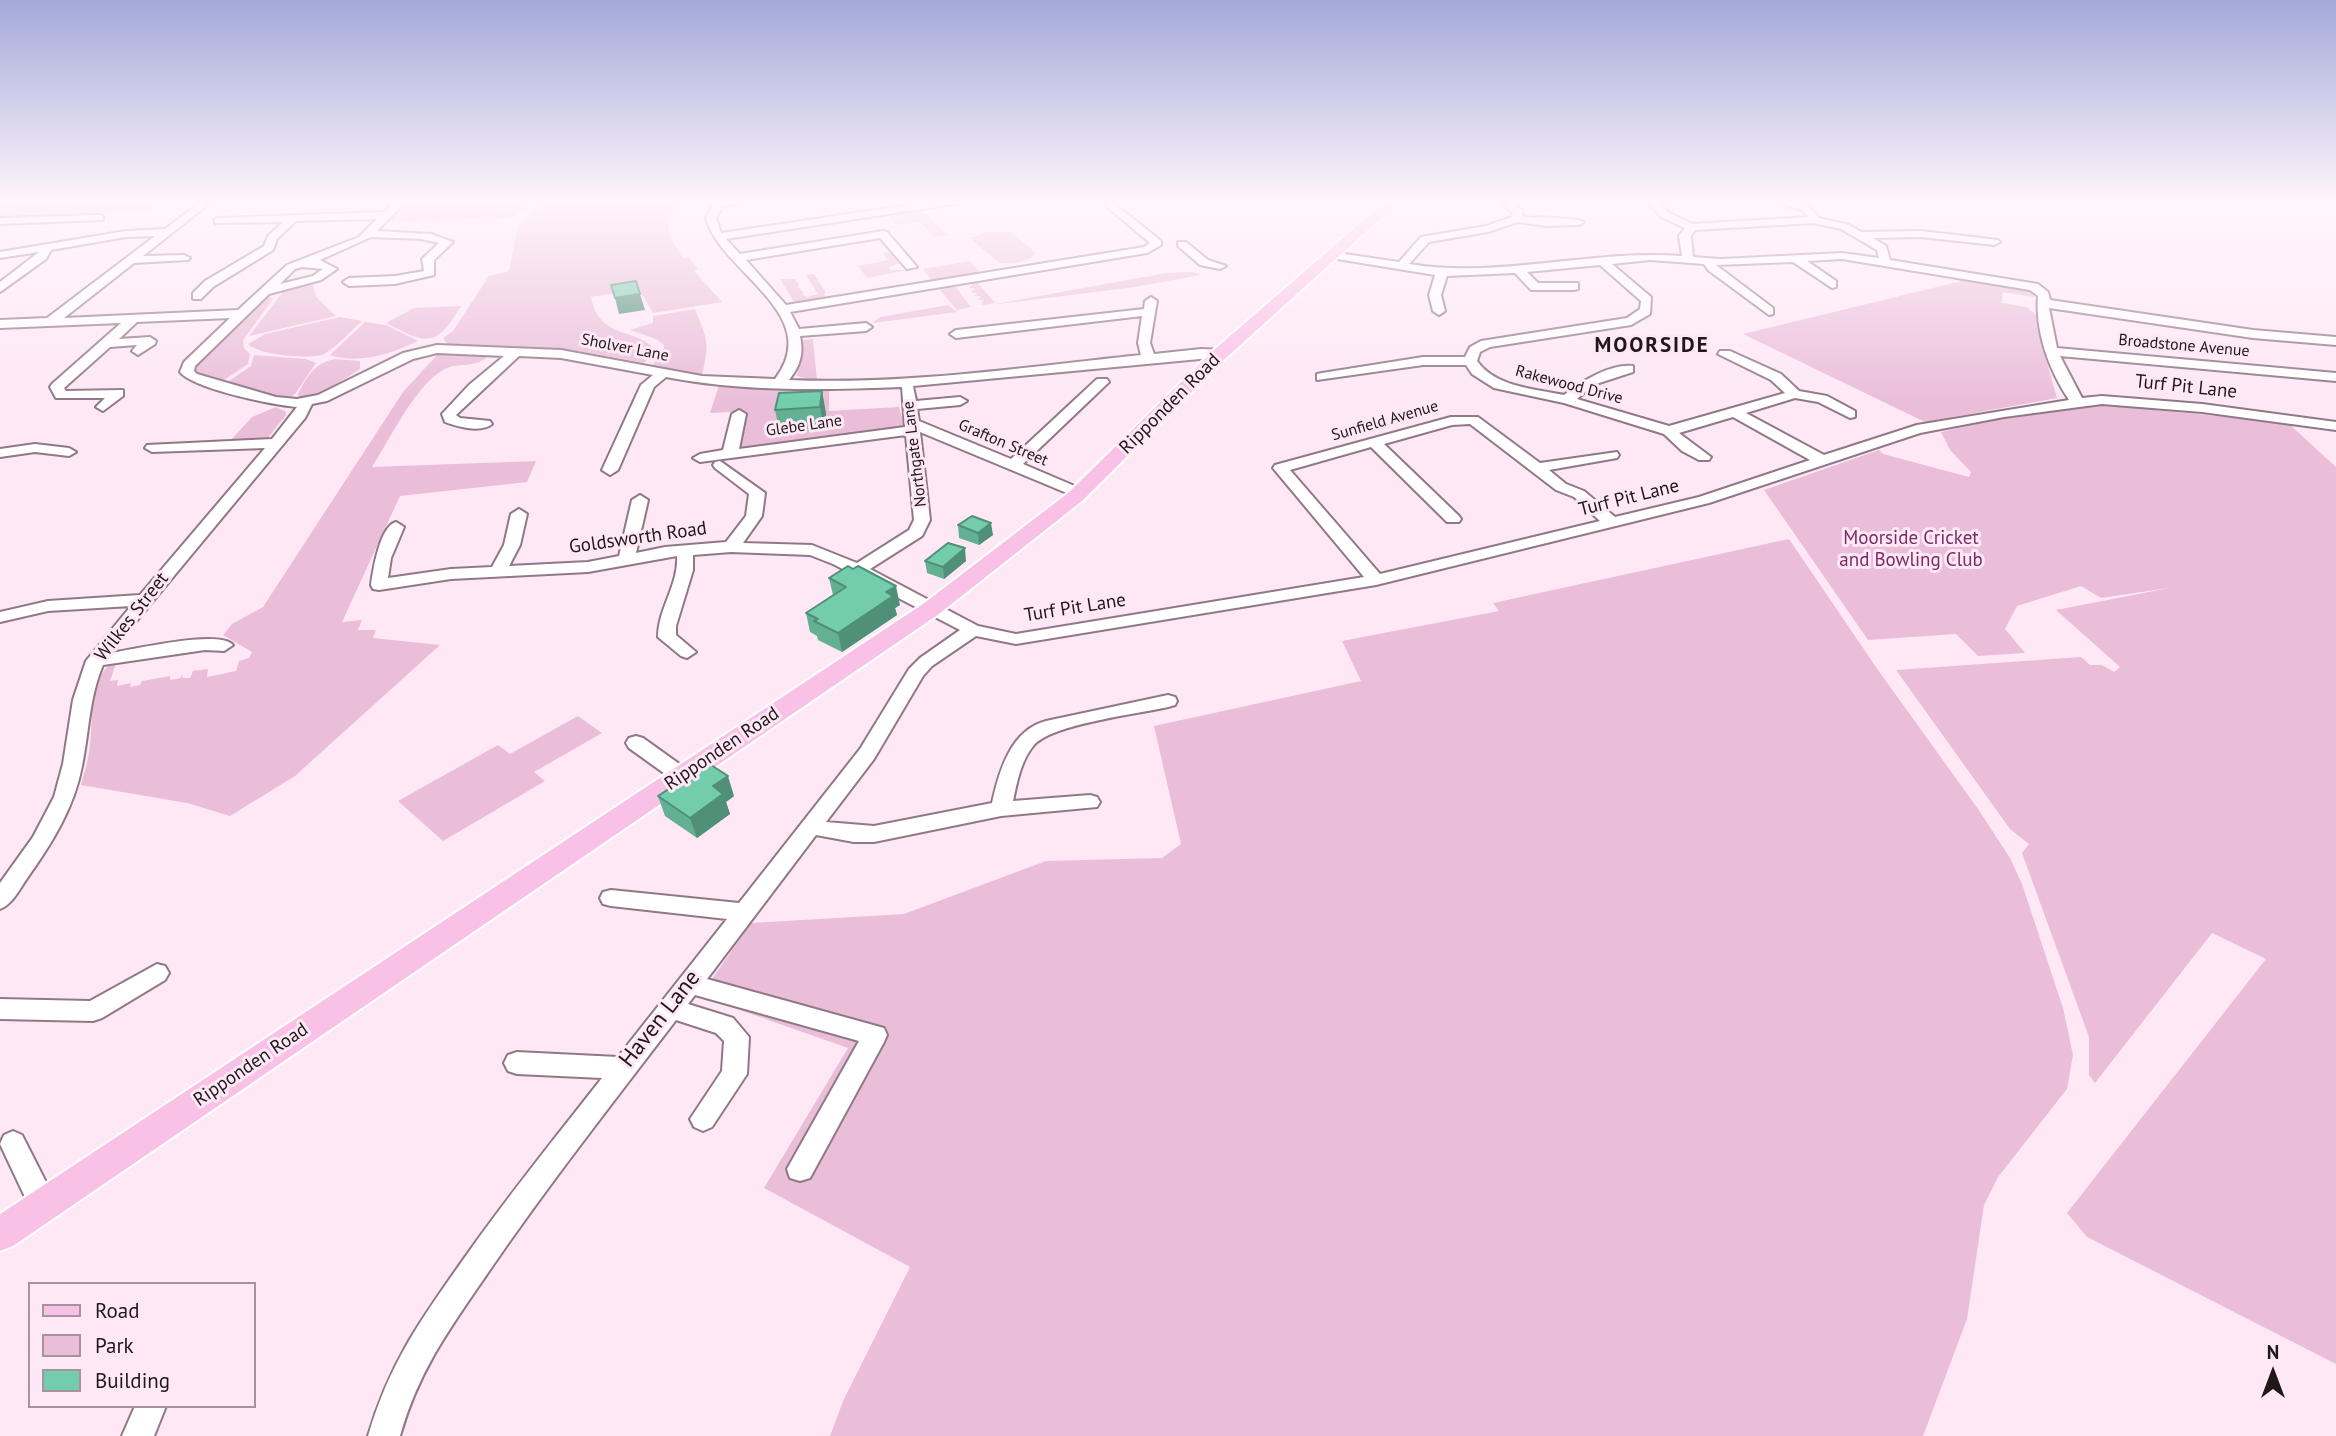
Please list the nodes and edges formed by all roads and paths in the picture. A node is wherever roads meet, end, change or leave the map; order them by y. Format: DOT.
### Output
graph roads {
  1 [pos="29,267"];
  2 [pos="122,267"];
  3 [pos="241,267"];
  4 [pos="291,267"];
  5 [pos="328,267"];
  6 [pos="430,267"];
  7 [pos="745,267"];
  8 [pos="1043,267"];
  9 [pos="1318,267"];
  10 [pos="1394,267"];
  11 [pos="1539,267"];
  12 [pos="1609,267"];
  13 [pos="1711,267"];
  14 [pos="1808,267"];
  15 [pos="1915,267"];
  16 [pos="1399,268"];
  17 [pos="1518,269"];
  18 [pos="1442,274"];
  19 [pos="349,282"];
  20 [pos="1832,284"];
  21 [pos="1574,286"];
  22 [pos="0,288"];
  23 [pos="205,291"];
  24 [pos="263,292"];
  25 [pos="2044,299"];
  26 [pos="785,309"];
  27 [pos="1440,311"];
  28 [pos="1769,311"];
  29 [pos="240,314"];
  30 [pos="132,319"];
  31 [pos="50,322"];
  32 [pos="0,324"];
  33 [pos="866,327"];
  34 [pos="794,333"];
  35 [pos="956,334"];
  36 [pos="2336,341"];
  37 [pos="106,343"];
  38 [pos="138,351"];
  39 [pos="2053,351"];
  40 [pos="516,352"];
  41 [pos="1221,353"];
  42 [pos="1724,354"];
  43 [pos="1149,358"];
  44 [pos="1470,361"];
  45 [pos="1628,369"];
  46 [pos="662,374"];
  47 [pos="1322,377"];
  48 [pos="2336,377"];
  49 [pos="1102,382"];
  50 [pos="779,384"];
  51 [pos="908,388"];
  52 [pos="1795,394"];
  53 [pos="2072,394"];
  54 [pos="1567,400"];
  55 [pos="960,401"];
  56 [pos="306,402"];
  57 [pos="909,406"];
  58 [pos="103,407"];
  59 [pos="1736,413"];
  60 [pos="2336,413"];
  61 [pos="739,414"];
  62 [pos="1850,414"];
  63 [pos="485,425"];
  64 [pos="2336,426"];
  65 [pos="913,427"];
  66 [pos="1669,430"];
  67 [pos="276,443"];
  68 [pos="1375,443"];
  69 [pos="152,448"];
  70 [pos="69,452"];
  71 [pos="0,453"];
  72 [pos="1612,455"];
  73 [pos="1704,457"];
  74 [pos="700,458"];
  75 [pos="725,460"];
  76 [pos="1824,461"];
  77 [pos="1013,466"];
  78 [pos="1537,468"];
  79 [pos="610,470"];
  80 [pos="1079,494"];
  81 [pos="640,500"];
  82 [pos="519,513"];
  83 [pos="1453,519"];
  84 [pos="1613,523"];
  85 [pos="396,527"];
  86 [pos="732,547"];
  87 [pos="684,551"];
  88 [pos="626,560"];
  89 [pos="857,570"];
  90 [pos="498,572"];
  91 [pos="1376,580"];
  92 [pos="143,600"];
  93 [pos="931,609"];
  94 [pos="0,617"];
  95 [pos="973,630"];
  96 [pos="223,645"];
  97 [pos="687,652"];
  98 [pos="95,661"];
  99 [pos="1168,701"];
  100 [pos="636,743"];
  101 [pos="682,776"];
  102 [pos="1090,802"];
  103 [pos="1001,809"];
  104 [pos="811,827"];
  105 [pos="611,898"];
  106 [pos="0,900"];
  107 [pos="743,912"];
  108 [pos="157,973"];
  109 [pos="688,983"];
  110 [pos="669,1008"];
  111 [pos="0,1009"];
  112 [pos="517,1063"];
  113 [pos="623,1068"];
  114 [pos="703,1119"];
  115 [pos="13,1143"];
  116 [pos="800,1169"];
  117 [pos="43,1205"];
  118 [pos="0,1234"];
  119 [pos="150,1408"];
  120 [pos="138,1436"];
  121 [pos="384,1436"];
  1 -- 22 [label="street"];
  2 -- 31 [label="street"];
  3 -- 23 [label="street"];
  4 -- 24 [label="street, Sholver Lane"];
  5 -- 24 [label="street"];
  6 -- 19 [label="street"];
  7 -- 26 [label="street"];
  8 -- 26 [label="street"];
  9 -- 41 [label="main road, Ripponden Road"];
  10 -- 16 [label="street"];
  11 -- 17 [label="street"];
  12 -- 44 [label="street, Rakewood Drive"];
  13 -- 28 [label="street"];
  14 -- 20 [label="street"];
  15 -- 25 [label="street"];
  16 -- 18 [label="street"];
  17 -- 18 [label="street"];
  17 -- 21 [label="street"];
  18 -- 27 [label="street"];
  24 -- 29 [label="street, Sholver Lane"];
  25 -- 36 [label="street"];
  25 -- 39 [label="street"];
  26 -- 34 [label="street"];
  29 -- 30 [label="street"];
  29 -- 56 [label="street, Sholver Lane"];
  30 -- 31 [label="street"];
  30 -- 37 [label="street"];
  31 -- 32 [label="street"];
  33 -- 34 [label="street"];
  34 -- 50 [label="street"];
  35 -- 43 [label="street"];
  37 -- 38 [label="street"];
  37 -- 58 [label="street"];
  39 -- 48 [label="street, Broadstone Avenue"];
  39 -- 53 [label="street"];
  40 -- 46 [label="street, Sholver Lane"];
  40 -- 56 [label="street, Sholver Lane"];
  40 -- 63 [label="street"];
  41 -- 43 [label="street, Sholver Lane"];
  41 -- 80 [label="main road, Ripponden Road"];
  42 -- 52 [label="street"];
  43 -- 50 [label="street, Sholver Lane"];
  44 -- 47 [label="street"];
  44 -- 54 [label="street, Rakewood Drive"];
  45 -- 54 [label="street"];
  46 -- 50 [label="street, Sholver Lane"];
  46 -- 79 [label="street"];
  49 -- 77 [label="street"];
  51 -- 57 [label="street, Northgate Lane"];
  52 -- 59 [label="street"];
  52 -- 62 [label="street"];
  53 -- 60 [label="street"];
  53 -- 64 [label="street, Turf Pit Lane"];
  53 -- 76 [label="street, Turf Pit Lane"];
  54 -- 66 [label="street, Rakewood Drive"];
  55 -- 57 [label="street"];
  56 -- 67 [label="street, Wilkes Street"];
  57 -- 65 [label="street, Northgate Lane"];
  59 -- 66 [label="street"];
  59 -- 76 [label="street"];
  61 -- 75 [label="street"];
  65 -- 75 [label="street, Glebe Lane"];
  65 -- 77 [label="street, Grafton Street"];
  65 -- 89 [label="street, Northgate Lane"];
  66 -- 73 [label="street"];
  67 -- 69 [label="street"];
  67 -- 92 [label="street, Wilkes Street"];
  68 -- 78 [label="street, Sunfield Avenue"];
  68 -- 83 [label="street"];
  68 -- 91 [label="street, Sunfield Avenue"];
  70 -- 71 [label="street"];
  72 -- 78 [label="street"];
  74 -- 75 [label="street, Glebe Lane"];
  75 -- 86 [label="street"];
  76 -- 84 [label="street, Turf Pit Lane"];
  77 -- 80 [label="street, Grafton Street"];
  78 -- 84 [label="street, Sunfield Avenue"];
  80 -- 93 [label="main road, Ripponden Road"];
  81 -- 88 [label="street"];
  82 -- 90 [label="street"];
  84 -- 91 [label="street, Turf Pit Lane"];
  85 -- 90 [label="street, Goldsworth Road"];
  86 -- 87 [label="street, Goldsworth Road"];
  86 -- 89 [label="street, Goldsworth Road"];
  87 -- 88 [label="street, Goldsworth Road"];
  87 -- 97 [label="street"];
  88 -- 90 [label="street, Goldsworth Road"];
  89 -- 93 [label="street, Goldsworth Road"];
  91 -- 95 [label="street, Turf Pit Lane"];
  92 -- 94 [label="street"];
  92 -- 98 [label="street, Wilkes Street"];
  93 -- 95 [label="street, Turf Pit Lane"];
  93 -- 101 [label="main road, Ripponden Road"];
  95 -- 104 [label="street, Haven Lane"];
  96 -- 98 [label="street"];
  98 -- 106 [label="street, Wilkes Street"];
  99 -- 103 [label="street"];
  100 -- 101 [label="street"];
  101 -- 117 [label="main road, Ripponden Road"];
  102 -- 103 [label="street"];
  103 -- 104 [label="street"];
  104 -- 107 [label="street, Haven Lane"];
  105 -- 107 [label="street"];
  107 -- 109 [label="street, Haven Lane"];
  108 -- 111 [label="street"];
  109 -- 110 [label="street, Haven Lane"];
  109 -- 116 [label="street"];
  110 -- 113 [label="street, Haven Lane"];
  110 -- 114 [label="street"];
  112 -- 113 [label="street"];
  113 -- 121 [label="street, Haven Lane"];
  115 -- 117 [label="street"];
  117 -- 118 [label="main road, Ripponden Road"];
  119 -- 120 [label="street"];
}
